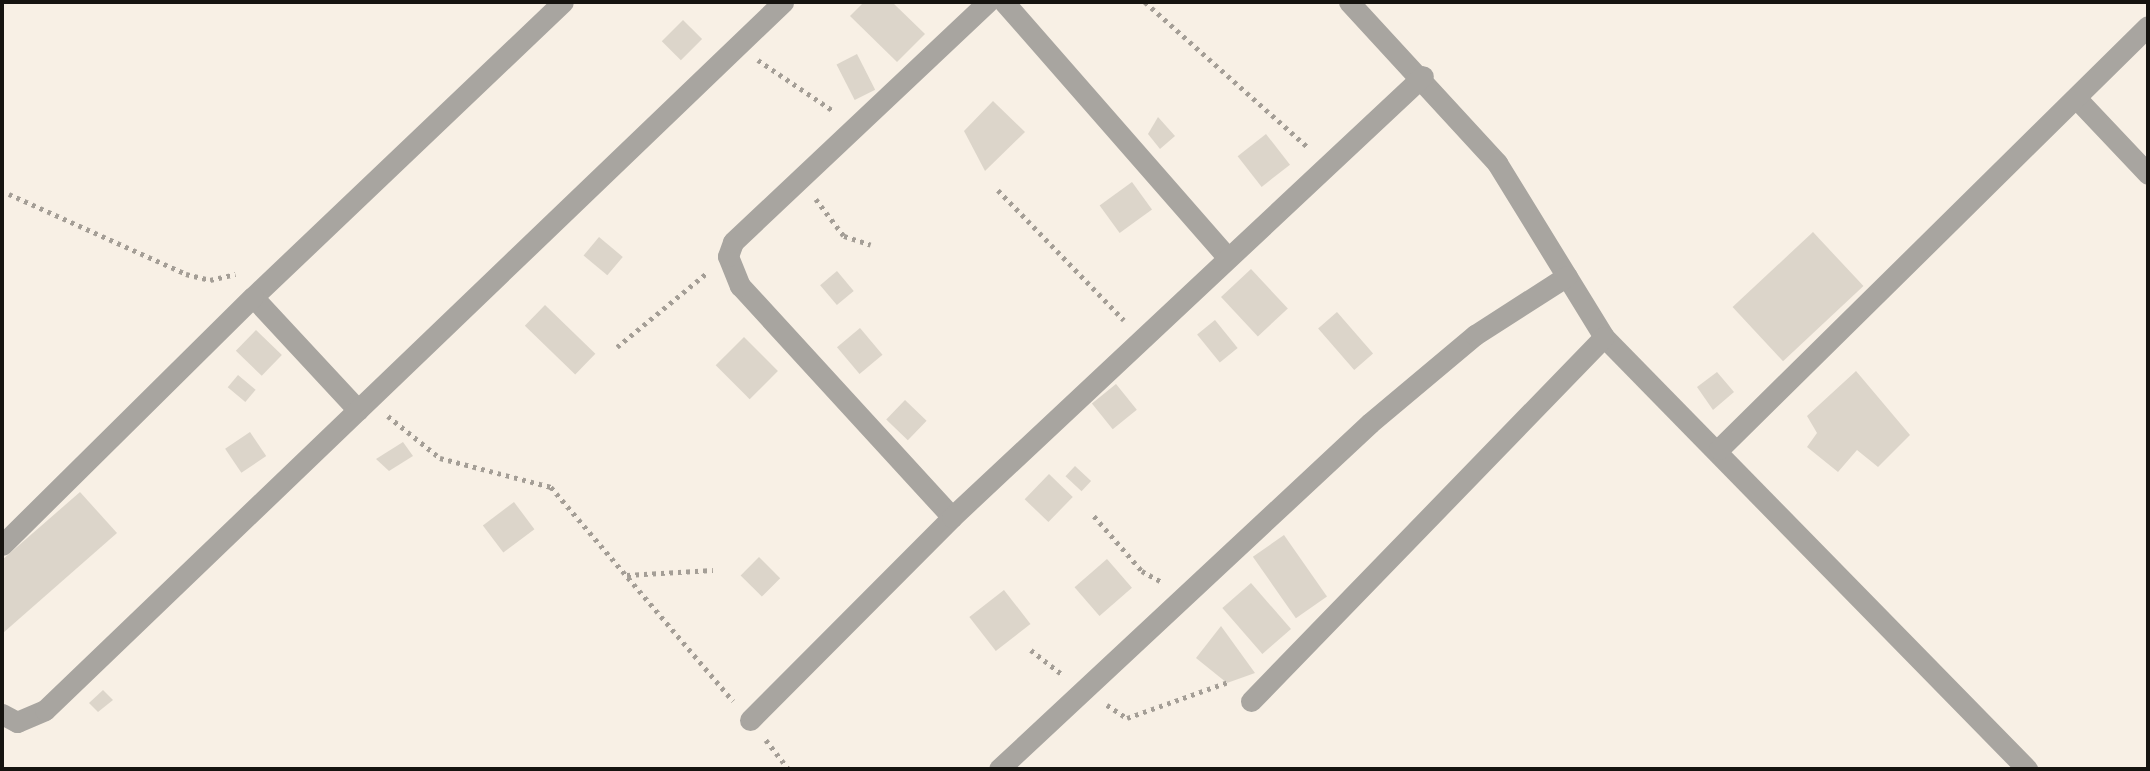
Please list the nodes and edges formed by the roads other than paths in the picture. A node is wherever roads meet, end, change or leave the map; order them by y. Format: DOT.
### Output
graph roads {
  1 [pos="563,2"];
  2 [pos="783,2"];
  3 [pos="988,2"];
  4 [pos="1004,2"];
  5 [pos="1349,2"];
  6 [pos="2148,26"];
  7 [pos="1423,76"];
  8 [pos="2078,100"];
  9 [pos="2148,174"];
  10 [pos="1228,258"];
  11 [pos="1567,276"];
  12 [pos="253,297"];
  13 [pos="1604,337"];
  14 [pos="358,411"];
  15 [pos="1720,449"];
  16 [pos="952,517"];
  17 [pos="2,545"];
  18 [pos="1251,701"];
  19 [pos="2,714"];
  20 [pos="750,720"];
  21 [pos="999,769"];
  22 [pos="2027,769"];
  1 -- 12 [label="street"];
  2 -- 14 [label="street"];
  3 -- 16 [label="street"];
  4 -- 10 [label="street"];
  5 -- 7 [label="street"];
  6 -- 8 [label="street"];
  7 -- 10 [label="street"];
  7 -- 11 [label="street"];
  8 -- 9 [label="street"];
  8 -- 15 [label="street"];
  10 -- 16 [label="street"];
  11 -- 13 [label="street"];
  11 -- 21 [label="street"];
  12 -- 14 [label="street"];
  12 -- 17 [label="street"];
  13 -- 15 [label="street"];
  13 -- 18 [label="street"];
  14 -- 19 [label="street"];
  15 -- 22 [label="street"];
  16 -- 20 [label="street"];
}
